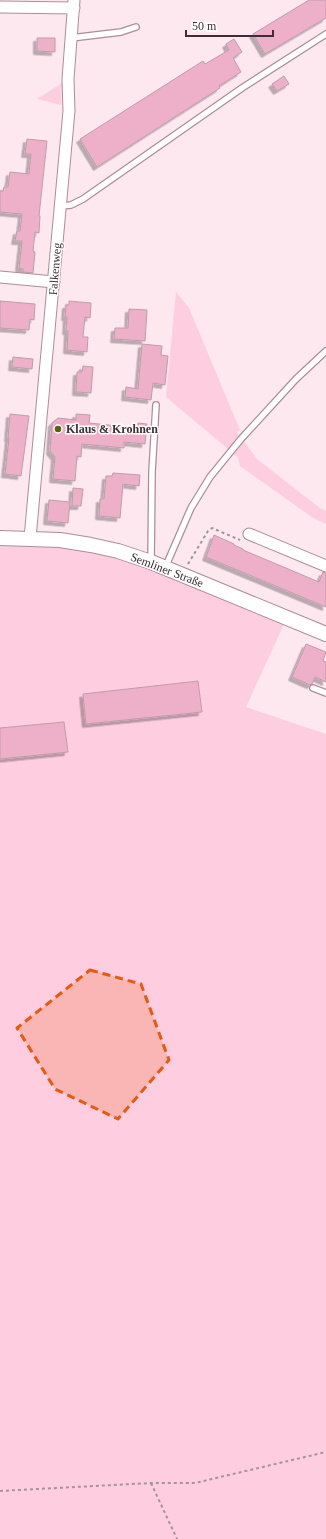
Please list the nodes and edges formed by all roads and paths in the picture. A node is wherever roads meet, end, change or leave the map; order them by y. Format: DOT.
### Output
graph roads {
  1 [pos="74,4"];
  2 [pos="0,7"];
  3 [pos="136,27"];
  4 [pos="326,34"];
  5 [pos="71,38"];
  6 [pos="61,206"];
  7 [pos="0,277"];
  8 [pos="54,282"];
  9 [pos="326,351"];
  10 [pos="156,405"];
  11 [pos="0,538"];
  12 [pos="30,538"];
  13 [pos="247,538"];
  14 [pos="151,562"];
  15 [pos="187,565"];
  16 [pos="326,566"];
  17 [pos="165,568"];
  18 [pos="326,634"];
  19 [pos="313,688"];
  20 [pos="326,693"];
  21 [pos="326,1452"];
  22 [pos="151,1482"];
  23 [pos="0,1491"];
  24 [pos="177,1539"];
  1 -- 2 [label="street"];
  1 -- 5 [label="street, Falkenweg"];
  3 -- 5 [label="lane"];
  4 -- 6 [label="lane"];
  5 -- 6 [label="street, Falkenweg"];
  6 -- 8 [label="street, Falkenweg"];
  7 -- 8 [label="street"];
  8 -- 12 [label="street, Falkenweg"];
  9 -- 17 [label="lane"];
  10 -- 14 [label="lane"];
  11 -- 12 [label="street, Semliner Straße"];
  12 -- 14 [label="street, Semliner Straße"];
  13 -- 15 [label="path"];
  13 -- 16 [label="street"];
  14 -- 17 [label="street, Semliner Straße"];
  17 -- 18 [label="street, Semliner Straße"];
  19 -- 20 [label="lane"];
  21 -- 22 [label="path"];
  22 -- 23 [label="path"];
  22 -- 24 [label="path"];
}
